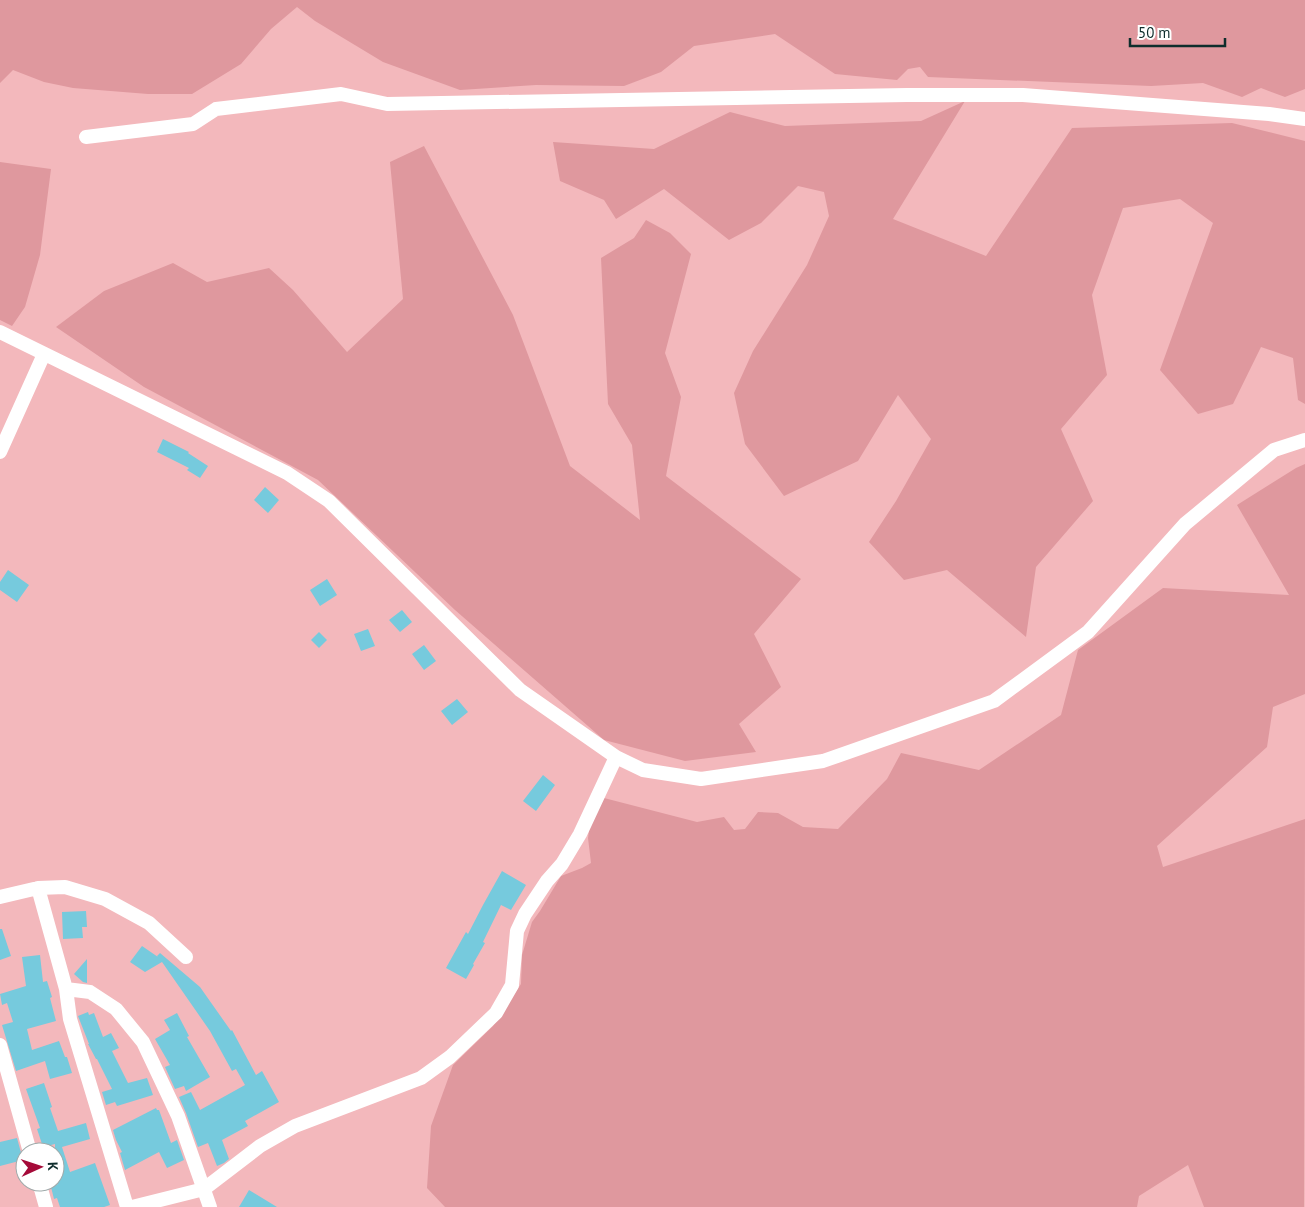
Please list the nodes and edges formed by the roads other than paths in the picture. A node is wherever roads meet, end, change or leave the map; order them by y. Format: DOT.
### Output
graph roads {
  1 [pos="1305,119"];
  2 [pos="86,137"];
  3 [pos="0,332"];
  4 [pos="44,354"];
  5 [pos="1305,440"];
  6 [pos="0,452"];
  7 [pos="616,757"];
  8 [pos="38,888"];
  9 [pos="0,897"];
  10 [pos="186,957"];
  11 [pos="66,989"];
  12 [pos="0,1045"];
  13 [pos="27,1142"];
  14 [pos="204,1189"];
  15 [pos="42,1192"];
  16 [pos="46,1207"];
  17 [pos="128,1207"];
  18 [pos="132,1207"];
  19 [pos="210,1207"];
  1 -- 2 [label="street"];
  3 -- 4 [label="street"];
  4 -- 6 [label="street"];
  4 -- 7 [label="street"];
  5 -- 7 [label="street"];
  7 -- 14 [label="street"];
  8 -- 9 [label="street"];
  8 -- 10 [label="street"];
  8 -- 11 [label="street"];
  11 -- 14 [label="street"];
  11 -- 17 [label="street"];
  12 -- 13 [label="street"];
  14 -- 18 [label="street"];
  14 -- 19 [label="street"];
  15 -- 16 [label="street"];
}
